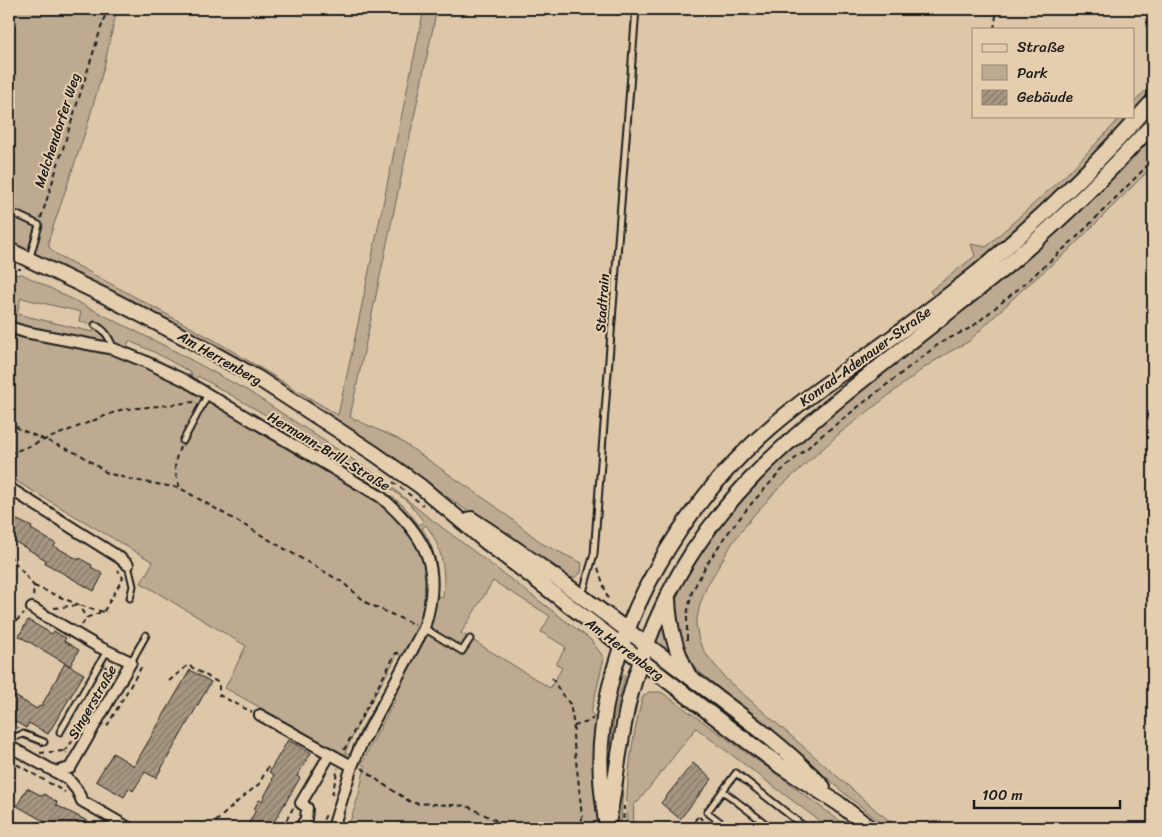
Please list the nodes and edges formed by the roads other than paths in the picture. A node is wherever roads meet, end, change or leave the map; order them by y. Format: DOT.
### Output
graph roads {
  1 [pos="636,9"];
  2 [pos="1153,101"];
  3 [pos="1153,124"];
  4 [pos="9,211"];
  5 [pos="9,250"];
  6 [pos="26,264"];
  7 [pos="95,325"];
  8 [pos="9,327"];
  9 [pos="114,349"];
  10 [pos="207,397"];
  11 [pos="183,441"];
  12 [pos="420,486"];
  13 [pos="9,488"];
  14 [pos="128,564"];
  15 [pos="668,595"];
  16 [pos="130,598"];
  17 [pos="582,598"];
  18 [pos="641,600"];
  19 [pos="604,608"];
  20 [pos="36,610"];
  21 [pos="424,628"];
  22 [pos="628,631"];
  23 [pos="146,635"];
  24 [pos="470,639"];
  25 [pos="646,645"];
  26 [pos="622,647"];
  27 [pos="107,651"];
  28 [pos="641,661"];
  29 [pos="131,662"];
  30 [pos="660,676"];
  31 [pos="689,677"];
  32 [pos="632,688"];
  33 [pos="260,715"];
  34 [pos="60,732"];
  35 [pos="9,739"];
  36 [pos="44,742"];
  37 [pos="9,746"];
  38 [pos="330,754"];
  39 [pos="353,764"];
  40 [pos="55,772"];
  41 [pos="722,791"];
  42 [pos="838,803"];
  43 [pos="303,824"];
  44 [pos="799,826"];
  45 [pos="129,828"];
  46 [pos="333,828"];
  47 [pos="607,828"];
  48 [pos="728,828"];
  49 [pos="771,828"];
  50 [pos="806,828"];
  51 [pos="870,828"];
  1 -- 17 [label="lane, Stadtrain"];
  2 -- 18 [label="main road, Konrad-Adenauer-Straße"];
  3 -- 15 [label="main road, Konrad-Adenauer-Straße"];
  4 -- 6 [label="lane"];
  5 -- 6 [label="main road, Am Herrenberg"];
  6 -- 12 [label="main road, Am Herrenberg"];
  7 -- 9 [label="lane"];
  8 -- 9 [label="street, Hermann-Brill-Straße"];
  9 -- 10 [label="street, Hermann-Brill-Straße"];
  10 -- 11 [label="lane"];
  10 -- 21 [label="street, Hermann-Brill-Straße"];
  12 -- 17 [label="main road, Am Herrenberg"];
  12 -- 26 [label="main road, Am Herrenberg"];
  13 -- 14 [label="street"];
  14 -- 16 [label="lane"];
  15 -- 25 [label="main road, Konrad-Adenauer-Straße"];
  15 -- 31 [label="main road"];
  17 -- 19 [label="main road, Am Herrenberg"];
  18 -- 19 [label="main road"];
  18 -- 22 [label="main road, Konrad-Adenauer-Straße"];
  19 -- 22 [label="main road, Am Herrenberg"];
  20 -- 27 [label="street, Singerstraße"];
  21 -- 24 [label="lane"];
  21 -- 39 [label="street, Hermann-Brill-Straße"];
  22 -- 25 [label="main road, Am Herrenberg"];
  22 -- 26 [label="main road, Konrad-Adenauer-Straße"];
  23 -- 29 [label="lane"];
  25 -- 28 [label="main road, Konrad-Adenauer-Straße"];
  25 -- 31 [label="main road, Am Herrenberg"];
  26 -- 28 [label="main road, Am Herrenberg"];
  26 -- 47 [label="main road, Konrad-Adenauer-Straße"];
  27 -- 29 [label="street, Singerstraße"];
  27 -- 34 [label="lane"];
  28 -- 30 [label="main road, Am Herrenberg"];
  28 -- 32 [label="main road, Konrad-Adenauer-Straße"];
  29 -- 40 [label="street, Singerstraße"];
  30 -- 32 [label="main road"];
  30 -- 42 [label="main road, Am Herrenberg"];
  31 -- 42 [label="main road, Am Herrenberg"];
  32 -- 47 [label="main road, Konrad-Adenauer-Straße"];
  33 -- 38 [label="street"];
  35 -- 36 [label="lane"];
  37 -- 40 [label="street"];
  38 -- 39 [label="street"];
  38 -- 43 [label="street"];
  39 -- 46 [label="street, Hermann-Brill-Straße"];
  40 -- 45 [label="street"];
  41 -- 44 [label="lane"];
  41 -- 48 [label="lane"];
  41 -- 49 [label="lane"];
  42 -- 51 [label="main road, Am Herrenberg"];
  44 -- 50 [label="lane"];
}
